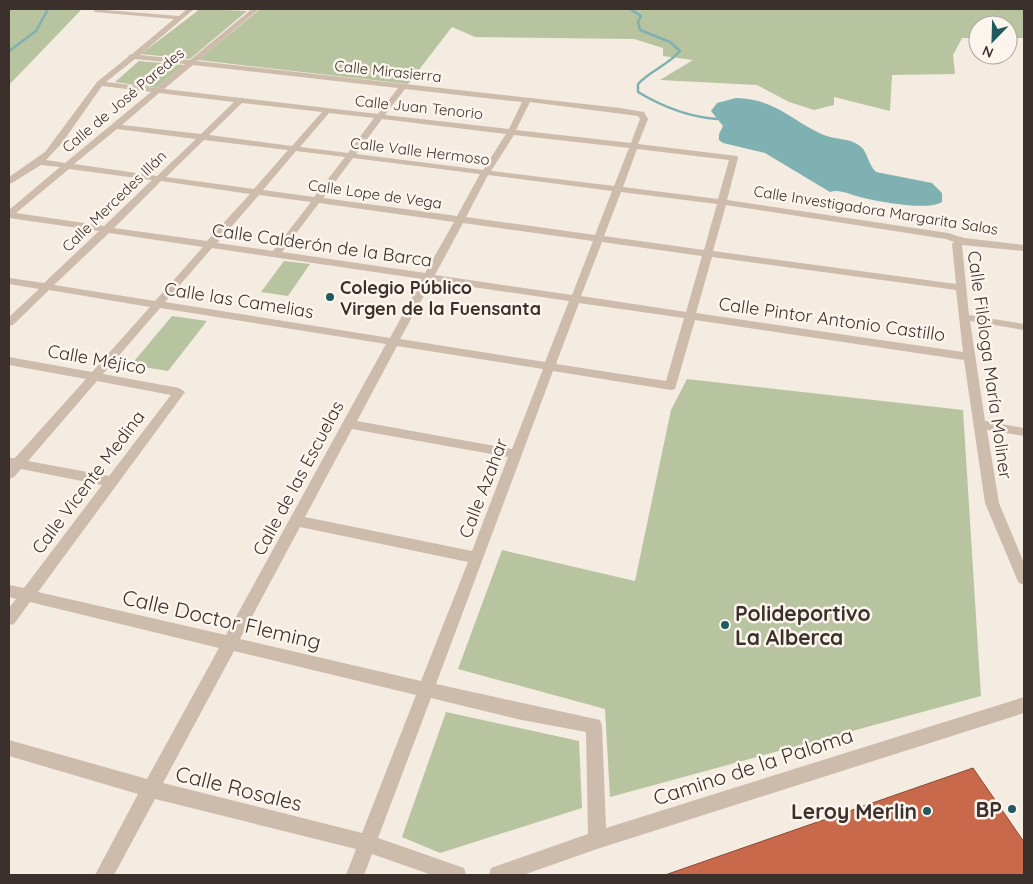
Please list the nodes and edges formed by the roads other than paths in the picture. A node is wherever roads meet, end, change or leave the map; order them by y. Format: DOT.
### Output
graph roads {
  1 [pos="190,9"];
  2 [pos="256,9"];
  3 [pos="95,10"];
  4 [pos="181,18"];
  5 [pos="131,56"];
  6 [pos="191,63"];
  7 [pos="100,84"];
  8 [pos="403,86"];
  9 [pos="157,90"];
  10 [pos="241,100"];
  11 [pos="527,100"];
  12 [pos="328,110"];
  13 [pos="641,114"];
  14 [pos="380,116"];
  15 [pos="114,126"];
  16 [pos="512,131"];
  17 [pos="202,137"];
  18 [pos="634,146"];
  19 [pos="294,149"];
  20 [pos="350,156"];
  21 [pos="39,162"];
  22 [pos="64,167"];
  23 [pos="485,173"];
  24 [pos="158,180"];
  25 [pos="9,181"];
  26 [pos="617,189"];
  27 [pos="256,193"];
  28 [pos="317,200"];
  29 [pos="722,202"];
  30 [pos="9,214"];
  31 [pos="460,219"];
  32 [pos="106,229"];
  33 [pos="598,239"];
  34 [pos="962,241"];
  35 [pos="210,245"];
  36 [pos="1024,248"];
  37 [pos="708,254"];
  38 [pos="275,255"];
  39 [pos="428,278"];
  40 [pos="9,280"];
  41 [pos="46,286"];
  42 [pos="961,288"];
  43 [pos="575,300"];
  44 [pos="158,305"];
  45 [pos="690,317"];
  46 [pos="964,317"];
  47 [pos="9,323"];
  48 [pos="1024,327"];
  49 [pos="393,342"];
  50 [pos="969,357"];
  51 [pos="9,361"];
  52 [pos="549,368"];
  53 [pos="94,377"];
  54 [pos="180,392"];
  55 [pos="349,424"];
  56 [pos="979,424"];
  57 [pos="1024,432"];
  58 [pos="516,454"];
  59 [pos="14,462"];
  60 [pos="9,474"];
  61 [pos="112,482"];
  62 [pos="296,521"];
  63 [pos="476,558"];
  64 [pos="1024,579"];
  65 [pos="9,591"];
  66 [pos="27,595"];
  67 [pos="9,619"];
  68 [pos="230,643"];
  69 [pos="426,690"];
  70 [pos="1024,705"];
  71 [pos="9,748"];
  72 [pos="151,789"];
  73 [pos="597,840"];
  74 [pos="367,842"];
  75 [pos="104,875"];
  76 [pos="354,875"];
  77 [pos="457,875"];
  78 [pos="498,875"];
  1 -- 4 [label="street"];
  2 -- 6 [label="street, Calle de José Paredes"];
  3 -- 4 [label="street"];
  4 -- 5 [label="street"];
  5 -- 6 [label="street, Calle Mirasierra"];
  5 -- 7 [label="street"];
  6 -- 8 [label="street, Calle Mirasierra"];
  6 -- 9 [label="street, Calle de José Paredes"];
  7 -- 9 [label="street, Calle Juan Tenorio"];
  7 -- 21 [label="street"];
  8 -- 11 [label="street, Calle Mirasierra"];
  8 -- 14 [label="street"];
  9 -- 10 [label="street, Calle Juan Tenorio"];
  9 -- 15 [label="street, Calle de José Paredes"];
  10 -- 12 [label="street, Calle Juan Tenorio"];
  10 -- 17 [label="street, Calle Mercedes Illán"];
  11 -- 13 [label="street, Calle Mirasierra"];
  11 -- 16 [label="street, Calle de las Escuelas"];
  12 -- 14 [label="street, Calle Juan Tenorio"];
  12 -- 19 [label="street"];
  13 -- 18 [label="street, Calle Azahar"];
  14 -- 16 [label="street, Calle Juan Tenorio"];
  14 -- 20 [label="street"];
  15 -- 17 [label="street, Calle Valle Hermoso"];
  15 -- 22 [label="street, Calle de José Paredes"];
  16 -- 18 [label="street, Calle Juan Tenorio"];
  16 -- 23 [label="street, Calle de las Escuelas"];
  17 -- 19 [label="street, Calle Valle Hermoso"];
  17 -- 24 [label="street, Calle Mercedes Illán"];
  18 -- 26 [label="street, Calle Azahar"];
  18 -- 29 [label="street, Calle Juan Tenorio"];
  19 -- 20 [label="street, Calle Valle Hermoso"];
  19 -- 27 [label="street"];
  20 -- 23 [label="street, Calle Valle Hermoso"];
  20 -- 28 [label="street"];
  21 -- 22 [label="street, Calle Lope de Vega"];
  21 -- 25 [label="street"];
  22 -- 24 [label="street, Calle Lope de Vega"];
  22 -- 30 [label="street, Calle de José Paredes"];
  23 -- 26 [label="street, Calle Valle Hermoso"];
  23 -- 31 [label="street, Calle de las Escuelas"];
  24 -- 27 [label="street, Calle Lope de Vega"];
  24 -- 32 [label="street, Calle Mercedes Illán"];
  26 -- 29 [label="street, Calle Valle Hermoso"];
  26 -- 33 [label="street, Calle Azahar"];
  27 -- 28 [label="street, Calle Lope de Vega"];
  27 -- 35 [label="street"];
  28 -- 31 [label="street, Calle Lope de Vega"];
  28 -- 38 [label="street"];
  29 -- 34 [label="street, Calle Investigadora Margarita Salas"];
  29 -- 37 [label="street"];
  30 -- 32 [label="street, Calle Calderón de la Barca"];
  31 -- 33 [label="street, Calle Lope de Vega"];
  31 -- 39 [label="street, Calle de las Escuelas"];
  32 -- 35 [label="street, Calle Calderón de la Barca"];
  32 -- 41 [label="street, Calle Mercedes Illán"];
  33 -- 37 [label="street, Calle Lope de Vega"];
  33 -- 43 [label="street, Calle Azahar"];
  34 -- 36 [label="street, Calle Investigadora Margarita Salas"];
  34 -- 42 [label="street, Calle Filóloga María Moliner"];
  35 -- 38 [label="street, Calle Calderón de la Barca"];
  35 -- 44 [label="street"];
  37 -- 42 [label="street, Calle Lope de Vega"];
  37 -- 45 [label="street"];
  38 -- 39 [label="street, Calle Calderón de la Barca"];
  39 -- 43 [label="street, Calle Calderón de la Barca"];
  39 -- 49 [label="street, Calle de las Escuelas"];
  40 -- 41 [label="street, Calle las Camelias"];
  41 -- 44 [label="street, Calle las Camelias"];
  41 -- 47 [label="street, Calle Mercedes Illán"];
  42 -- 46 [label="street, Calle Filóloga María Moliner"];
  43 -- 45 [label="street, Calle Calderón de la Barca"];
  43 -- 52 [label="street, Calle Azahar"];
  44 -- 49 [label="street, Calle las Camelias"];
  44 -- 53 [label="street"];
  45 -- 50 [label="street, Calle Pintor Antonio Castillo"];
  45 -- 52 [label="street, Calle las Camelias"];
  46 -- 48 [label="street"];
  46 -- 50 [label="street, Calle Filóloga María Moliner"];
  49 -- 52 [label="street, Calle las Camelias"];
  49 -- 55 [label="street, Calle de las Escuelas"];
  50 -- 56 [label="street, Calle Filóloga María Moliner"];
  51 -- 53 [label="street, Calle Méjico"];
  52 -- 58 [label="street, Calle Azahar"];
  53 -- 54 [label="street, Calle Méjico"];
  53 -- 59 [label="street"];
  54 -- 61 [label="street, Calle Vicente Medina"];
  55 -- 58 [label="street"];
  55 -- 62 [label="street, Calle de las Escuelas"];
  56 -- 57 [label="street"];
  56 -- 64 [label="street, Calle Filóloga María Moliner"];
  58 -- 63 [label="street, Calle Azahar"];
  59 -- 60 [label="street"];
  59 -- 61 [label="street"];
  61 -- 66 [label="street, Calle Vicente Medina"];
  62 -- 63 [label="street"];
  62 -- 68 [label="street, Calle de las Escuelas"];
  63 -- 69 [label="street, Calle Azahar"];
  65 -- 66 [label="street, Calle Doctor Fleming"];
  66 -- 67 [label="street, Calle Vicente Medina"];
  66 -- 68 [label="street, Calle Doctor Fleming"];
  68 -- 69 [label="street, Calle Doctor Fleming"];
  68 -- 72 [label="street, Calle de las Escuelas"];
  69 -- 73 [label="street, Calle Doctor Fleming"];
  69 -- 74 [label="street, Calle Azahar"];
  70 -- 73 [label="street, Camino de la Paloma"];
  71 -- 72 [label="street, Calle Rosales"];
  72 -- 74 [label="street, Calle Rosales"];
  72 -- 75 [label="street, Calle de las Escuelas"];
  73 -- 78 [label="street, Camino de la Paloma"];
  74 -- 76 [label="street, Calle Azahar"];
  74 -- 77 [label="street, Calle Rosales"];
}
